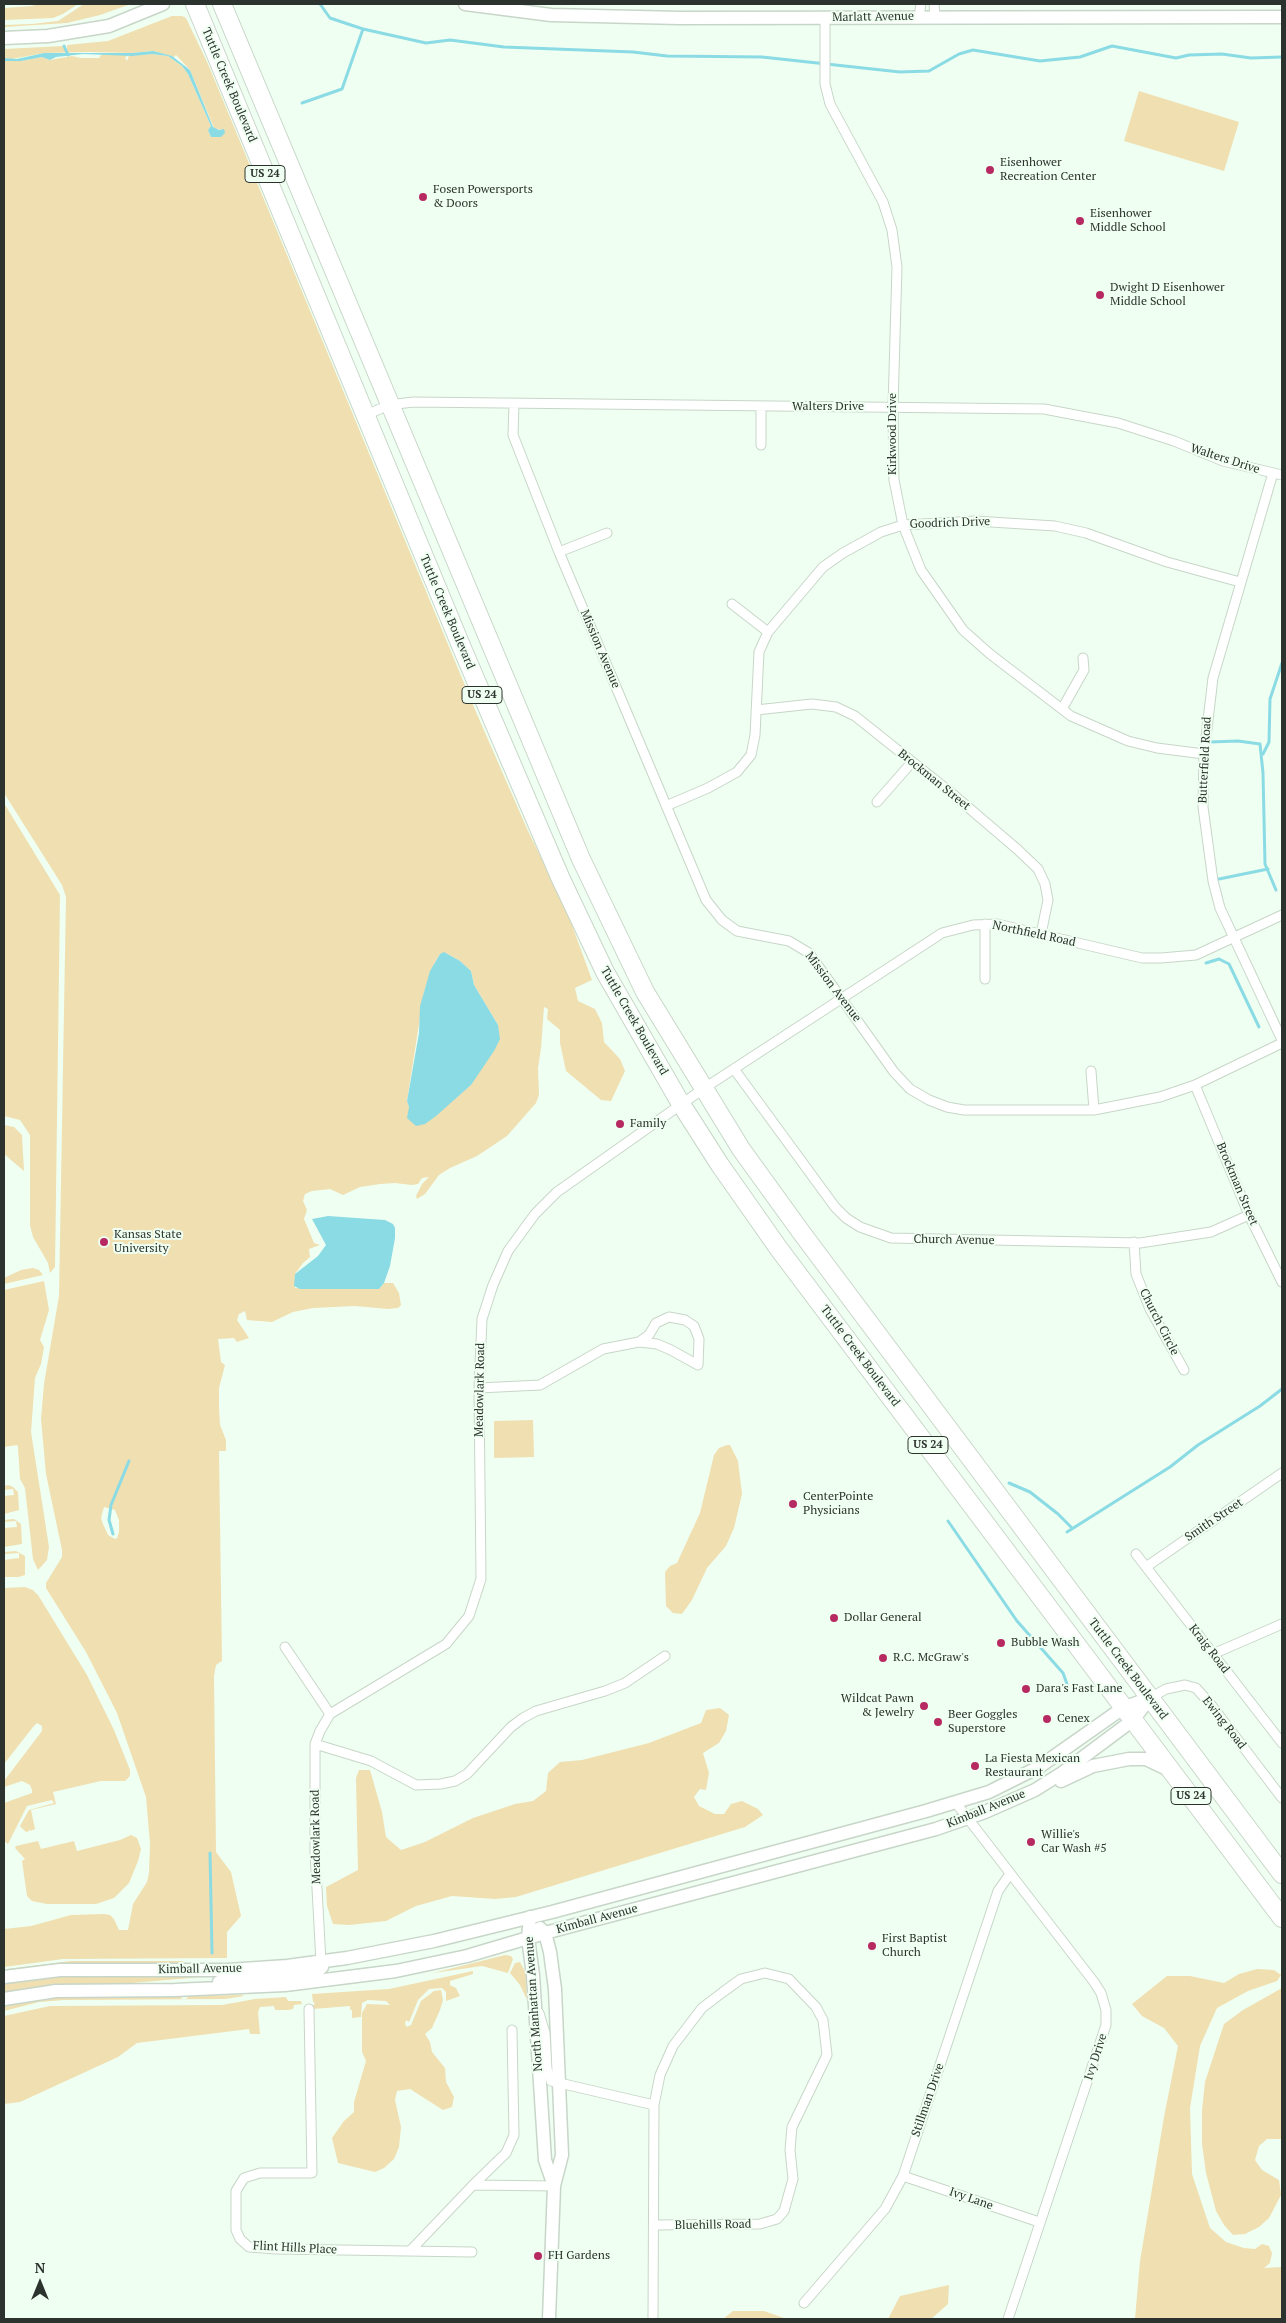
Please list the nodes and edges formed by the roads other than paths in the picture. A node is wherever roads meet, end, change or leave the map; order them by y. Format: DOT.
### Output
graph roads {
  1 [pos="163,4"];
  2 [pos="195,4"];
  3 [pos="222,4"];
  4 [pos="465,4"];
  5 [pos="920,10"];
  6 [pos="934,10"];
  7 [pos="1282,17"];
  8 [pos="825,18"];
  9 [pos="4,38"];
  10 [pos="514,404"];
  11 [pos="389,405"];
  12 [pos="761,407"];
  13 [pos="893,407"];
  14 [pos="366,415"];
  15 [pos="761,444"];
  16 [pos="1278,474"];
  17 [pos="904,525"];
  18 [pos="607,533"];
  19 [pos="559,552"];
  20 [pos="1240,582"];
  21 [pos="732,604"];
  22 [pos="768,632"];
  23 [pos="1083,658"];
  24 [pos="1062,709"];
  25 [pos="756,710"];
  26 [pos="1204,754"];
  27 [pos="912,762"];
  28 [pos="877,802"];
  29 [pos="666,806"];
  30 [pos="1282,914"];
  31 [pos="985,924"];
  32 [pos="1041,934"];
  33 [pos="1234,938"];
  34 [pos="985,979"];
  35 [pos="842,997"];
  36 [pos="1282,1042"];
  37 [pos="734,1069"];
  38 [pos="1091,1071"];
  39 [pos="1195,1085"];
  40 [pos="703,1089"];
  41 [pos="681,1104"];
  42 [pos="1094,1110"];
  43 [pos="1249,1214"];
  44 [pos="1134,1242"];
  45 [pos="1282,1282"];
  46 [pos="639,1342"];
  47 [pos="1184,1370"];
  48 [pos="478,1388"];
  49 [pos="1282,1473"];
  50 [pos="1136,1554"];
  51 [pos="1146,1567"];
  52 [pos="1282,1624"];
  53 [pos="285,1648"];
  54 [pos="1213,1654"];
  55 [pos="665,1656"];
  56 [pos="1150,1698"];
  57 [pos="330,1714"];
  58 [pos="1128,1714"];
  59 [pos="1282,1743"];
  60 [pos="315,1744"];
  61 [pos="1173,1773"];
  62 [pos="1035,1790"];
  63 [pos="1282,1798"];
  64 [pos="956,1803"];
  65 [pos="969,1818"];
  66 [pos="1010,1874"];
  67 [pos="1282,1874"];
  68 [pos="530,1917"];
  69 [pos="1282,1918"];
  70 [pos="545,1933"];
  71 [pos="528,1938"];
  72 [pos="321,1962"];
  73 [pos="4,1977"];
  74 [pos="175,1990"];
  75 [pos="534,1996"];
  76 [pos="4,1999"];
  77 [pos="309,2009"];
  78 [pos="512,2030"];
  79 [pos="559,2084"];
  80 [pos="654,2105"];
  81 [pos="903,2176"];
  82 [pos="473,2185"];
  83 [pos="554,2186"];
  84 [pos="1040,2222"];
  85 [pos="654,2225"];
  86 [pos="410,2251"];
  87 [pos="472,2252"];
  88 [pos="804,2302"];
  89 [pos="549,2319"];
  90 [pos="653,2319"];
  91 [pos="1008,2319"];
  1 -- 9 [label="main road"];
  2 -- 14 [label="highway, Tuttle Creek Boulevard / US 24"];
  3 -- 11 [label="highway, Tuttle Creek Boulevard / US 24"];
  4 -- 8 [label="main road, Marlatt Avenue"];
  5 -- 6 [label="main road, Marlatt Avenue"];
  5 -- 8 [label="main road, Marlatt Avenue"];
  6 -- 7 [label="main road, Marlatt Avenue"];
  8 -- 13 [label="street, Kirkwood Drive"];
  10 -- 11 [label="street, Walters Drive"];
  10 -- 12 [label="street, Walters Drive"];
  10 -- 19 [label="street, Mission Avenue"];
  11 -- 14 [label="street, Walters Drive"];
  11 -- 40 [label="highway, Tuttle Creek Boulevard / US 24"];
  12 -- 13 [label="street, Walters Drive"];
  12 -- 15 [label="street"];
  13 -- 16 [label="street, Walters Drive"];
  13 -- 17 [label="street, Kirkwood Drive"];
  14 -- 41 [label="highway, Tuttle Creek Boulevard / US 24"];
  16 -- 20 [label="street, Butterfield Road"];
  17 -- 20 [label="street, Goodrich Drive"];
  17 -- 22 [label="street, Goodrich Drive"];
  17 -- 24 [label="street, Kirkwood Drive"];
  18 -- 19 [label="street"];
  19 -- 29 [label="street, Mission Avenue"];
  20 -- 26 [label="street, Butterfield Road"];
  21 -- 22 [label="street"];
  22 -- 25 [label="street, Goodrich Drive"];
  23 -- 24 [label="street"];
  24 -- 26 [label="street, Kirkwood Drive"];
  25 -- 27 [label="street, Brockman Street"];
  25 -- 29 [label="street, Goodrich Drive"];
  26 -- 33 [label="street, Butterfield Road"];
  27 -- 28 [label="street"];
  27 -- 32 [label="street, Brockman Street"];
  29 -- 35 [label="street, Mission Avenue"];
  30 -- 33 [label="street, Northfield Road"];
  31 -- 32 [label="street, Northfield Road"];
  31 -- 34 [label="street"];
  31 -- 35 [label="street, Northfield Road"];
  32 -- 33 [label="street, Northfield Road"];
  33 -- 36 [label="street, Butterfield Road"];
  35 -- 37 [label="street, Northfield Road"];
  35 -- 42 [label="street, Mission Avenue"];
  36 -- 39 [label="street, Mission Avenue"];
  37 -- 40 [label="street, Northfield Road"];
  37 -- 44 [label="street, Church Avenue"];
  38 -- 42 [label="street"];
  39 -- 42 [label="street, Mission Avenue"];
  39 -- 43 [label="street, Brockman Street"];
  40 -- 41 [label="street, Meadowlark Road"];
  40 -- 56 [label="highway, Tuttle Creek Boulevard / US 24"];
  41 -- 48 [label="street, Meadowlark Road"];
  41 -- 58 [label="highway, Tuttle Creek Boulevard / US 24"];
  43 -- 44 [label="street, Church Avenue"];
  43 -- 45 [label="street, Brockman Street"];
  44 -- 47 [label="street, Church Circle"];
  46 -- 46 [label="street"];
  46 -- 48 [label="street"];
  48 -- 57 [label="street, Meadowlark Road"];
  49 -- 51 [label="street, Smith Street"];
  50 -- 51 [label="street, Kraig Road"];
  51 -- 54 [label="street, Kraig Road"];
  52 -- 54 [label="street"];
  53 -- 57 [label="street"];
  54 -- 59 [label="street, Kraig Road"];
  55 -- 60 [label="street"];
  56 -- 58 [label="main road, Kimball Avenue"];
  56 -- 63 [label="street, Ewing Road"];
  56 -- 67 [label="highway, Tuttle Creek Boulevard / US 24"];
  57 -- 60 [label="street, Meadowlark Road"];
  58 -- 61 [label="highway, Tuttle Creek Boulevard / US 24"];
  58 -- 62 [label="main road, Kimball Avenue"];
  58 -- 64 [label="main road, Kimball Avenue"];
  60 -- 72 [label="street, Meadowlark Road"];
  61 -- 62 [label="main road"];
  61 -- 69 [label="highway, Tuttle Creek Boulevard / US 24"];
  62 -- 65 [label="main road, Kimball Avenue"];
  64 -- 65 [label="street, Ivy Drive"];
  64 -- 68 [label="main road, Kimball Avenue"];
  65 -- 66 [label="street, Ivy Drive"];
  65 -- 70 [label="main road, Kimball Avenue"];
  66 -- 81 [label="street, Stillman Drive"];
  66 -- 84 [label="street, Ivy Drive"];
  68 -- 70 [label="main road, North Manhattan Avenue"];
  68 -- 71 [label="main road, North Manhattan Avenue"];
  68 -- 72 [label="main road, Kimball Avenue"];
  70 -- 71 [label="main road, Kimball Avenue"];
  70 -- 79 [label="main road, North Manhattan Avenue"];
  71 -- 74 [label="main road, Kimball Avenue"];
  71 -- 75 [label="main road, North Manhattan Avenue"];
  72 -- 73 [label="main road, Kimball Avenue"];
  72 -- 74 [label="main road"];
  74 -- 76 [label="main road, Kimball Avenue"];
  75 -- 79 [label="street"];
  75 -- 83 [label="main road, North Manhattan Avenue"];
  77 -- 86 [label="street, Flint Hills Place"];
  78 -- 82 [label="street"];
  79 -- 80 [label="street"];
  79 -- 83 [label="main road, North Manhattan Avenue"];
  80 -- 85 [label="street, Bluehills Road"];
  80 -- 85 [label="street, Bluehills Road"];
  81 -- 84 [label="street, Ivy Lane"];
  81 -- 88 [label="street, Stillman Drive"];
  82 -- 83 [label="street"];
  82 -- 86 [label="street"];
  83 -- 89 [label="main road, North Manhattan Avenue"];
  84 -- 91 [label="street, Ivy Drive"];
  85 -- 90 [label="street, Bluehills Road"];
  86 -- 87 [label="street, Flint Hills Place"];
}
